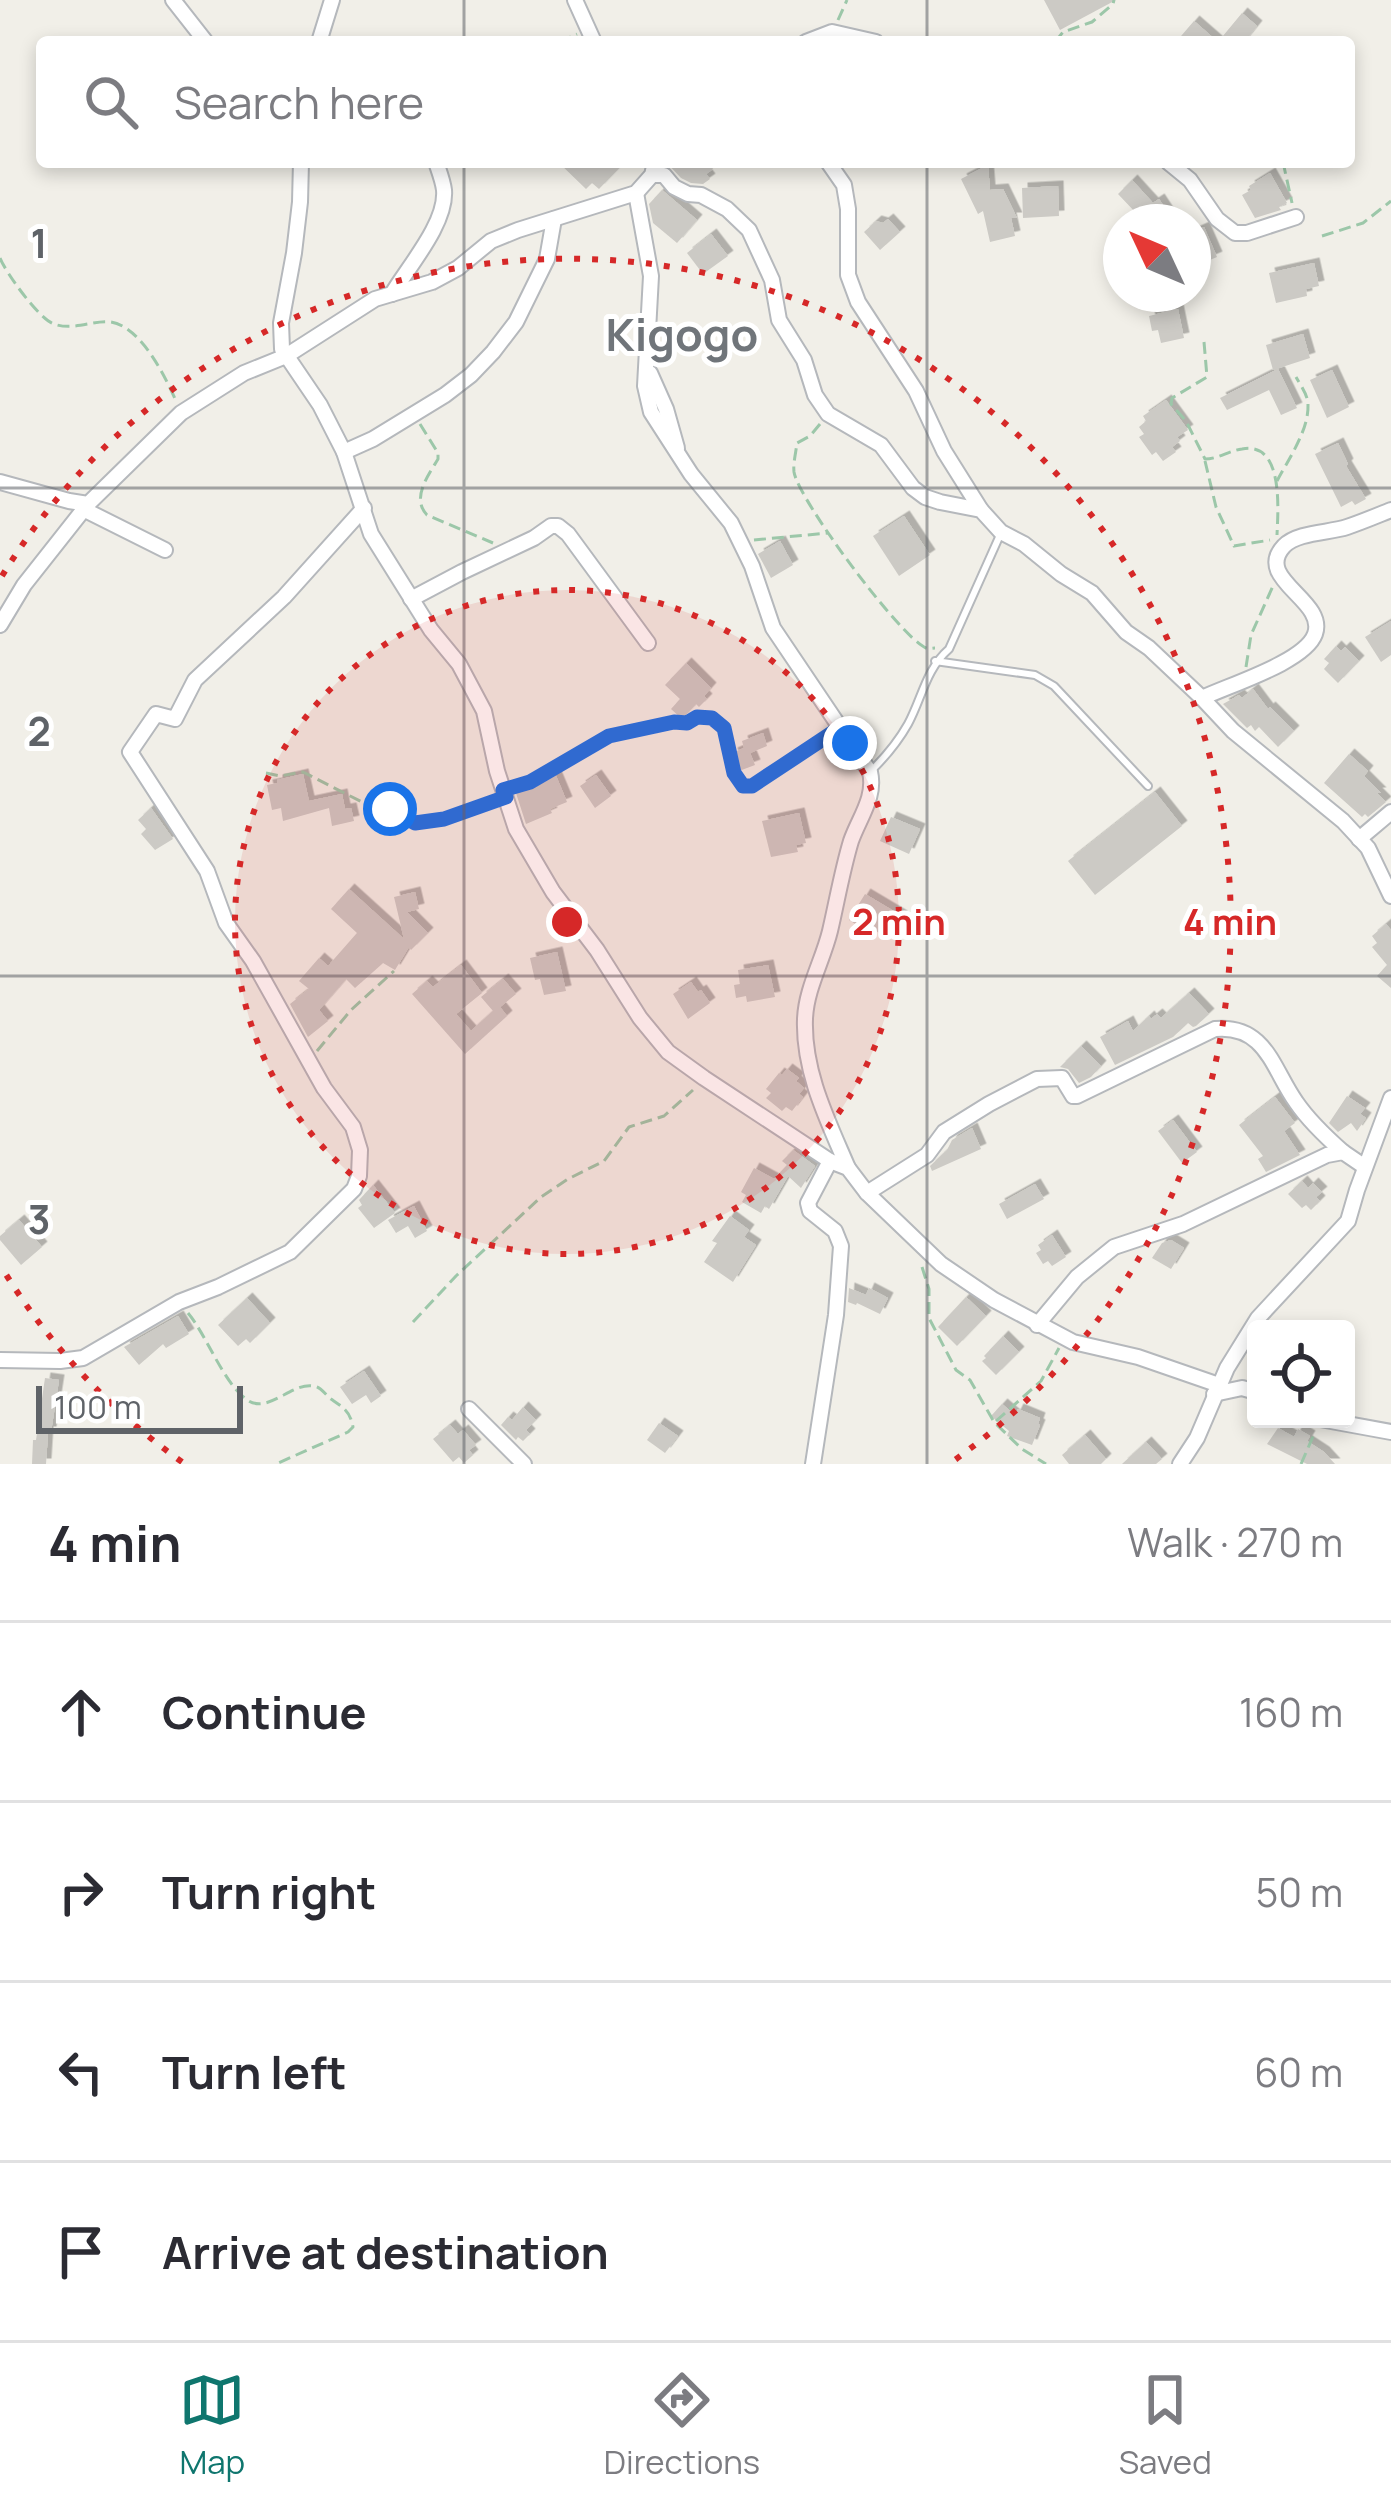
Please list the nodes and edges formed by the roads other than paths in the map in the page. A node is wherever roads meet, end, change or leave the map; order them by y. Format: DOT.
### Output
graph roads {
  1 [pos="173,0"];
  2 [pos="332,0"];
  3 [pos="575,0"];
  4 [pos="201,36"];
  5 [pos="321,36"];
  6 [pos="591,36"];
  7 [pos="301,168"];
  8 [pos="438,168"];
  9 [pos="654,168"];
  10 [pos="657,168"];
  11 [pos="832,168"];
  12 [pos="1175,168"];
  13 [pos="636,194"];
  14 [pos="1295,217"];
  15 [pos="554,219"];
  16 [pos="392,294"];
  17 [pos="286,356"];
  18 [pos="344,452"];
  19 [pos="0,482"];
  20 [pos="86,507"];
  21 [pos="364,508"];
  22 [pos="981,509"];
  23 [pos="1391,510"];
  24 [pos="1001,532"];
  25 [pos="165,550"];
  26 [pos="411,599"];
  27 [pos="0,625"];
  28 [pos="648,643"];
  29 [pos="935,661"];
  30 [pos="1202,698"];
  31 [pos="870,772"];
  32 [pos="1148,787"];
  33 [pos="1391,812"];
  34 [pos="1359,838"];
  35 [pos="1391,896"];
  36 [pos="1391,1098"];
  37 [pos="1343,1152"];
  38 [pos="830,1161"];
  39 [pos="1365,1167"];
  40 [pos="848,1168"];
  41 [pos="867,1193"];
  42 [pos="1037,1325"];
  43 [pos="0,1360"];
  44 [pos="1219,1385"];
  45 [pos="1247,1390"];
  46 [pos="469,1409"];
  47 [pos="1355,1425"];
  48 [pos="1391,1432"];
  49 [pos="524,1464"];
  50 [pos="813,1464"];
  51 [pos="1180,1464"];
  1 -- 4 [label="street"];
  2 -- 5 [label="street"];
  3 -- 6 [label="street"];
  7 -- 17 [label="street"];
  8 -- 16 [label="street"];
  9 -- 13 [label="street"];
  10 -- 22 [label="street"];
  11 -- 22 [label="street"];
  12 -- 14 [label="street"];
  13 -- 15 [label="street"];
  13 -- 31 [label="street"];
  15 -- 16 [label="street"];
  15 -- 18 [label="street"];
  16 -- 17 [label="street"];
  17 -- 18 [label="street"];
  17 -- 20 [label="street"];
  18 -- 21 [label="street"];
  19 -- 20 [label="street"];
  20 -- 25 [label="street"];
  20 -- 27 [label="street"];
  21 -- 26 [label="street"];
  21 -- 43 [label="street"];
  22 -- 24 [label="street"];
  23 -- 30 [label="street"];
  24 -- 29 [label="lane"];
  24 -- 30 [label="street"];
  26 -- 28 [label="street"];
  26 -- 38 [label="street"];
  29 -- 31 [label="lane"];
  29 -- 32 [label="lane"];
  30 -- 34 [label="street"];
  31 -- 40 [label="street"];
  33 -- 34 [label="street"];
  34 -- 35 [label="street"];
  36 -- 39 [label="street"];
  37 -- 39 [label="street"];
  37 -- 41 [label="street"];
  37 -- 42 [label="street"];
  38 -- 40 [label="street"];
  38 -- 50 [label="street"];
  39 -- 44 [label="street"];
  40 -- 41 [label="street"];
  41 -- 42 [label="street"];
  42 -- 44 [label="street"];
  44 -- 45 [label="street"];
  44 -- 51 [label="street"];
  46 -- 49 [label="street"];
  47 -- 48 [label="street"];
}
